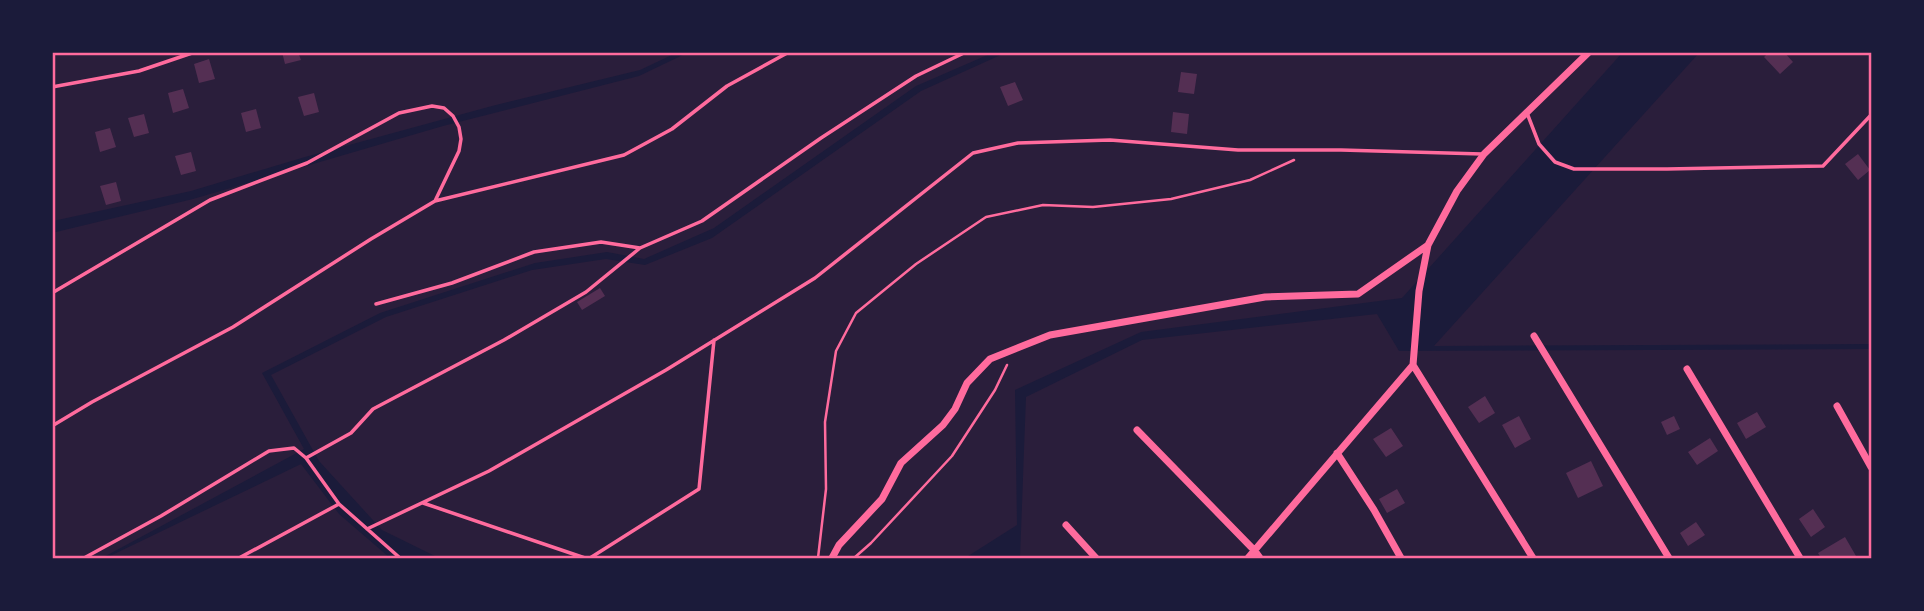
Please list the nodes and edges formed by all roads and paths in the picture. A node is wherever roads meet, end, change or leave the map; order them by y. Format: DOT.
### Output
graph roads {
  1 [pos="195,52"];
  2 [pos="789,52"];
  3 [pos="966,52"];
  4 [pos="1589,52"];
  5 [pos="52,87"];
  6 [pos="1526,112"];
  7 [pos="1871,115"];
  8 [pos="1484,154"];
  9 [pos="1294,160"];
  10 [pos="435,201"];
  11 [pos="1428,245"];
  12 [pos="640,248"];
  13 [pos="52,293"];
  14 [pos="376,304"];
  15 [pos="1534,336"];
  16 [pos="714,340"];
  17 [pos="1016,348"];
  18 [pos="1412,365"];
  19 [pos="1687,369"];
  20 [pos="1837,406"];
  21 [pos="52,426"];
  22 [pos="1137,430"];
  23 [pos="1337,453"];
  24 [pos="306,458"];
  25 [pos="1871,467"];
  26 [pos="423,503"];
  27 [pos="339,504"];
  28 [pos="1066,525"];
  29 [pos="367,529"];
  30 [pos="1258,555"];
  31 [pos="84,558"];
  32 [pos="239,558"];
  33 [pos="400,558"];
  34 [pos="587,558"];
  35 [pos="818,558"];
  36 [pos="832,558"];
  37 [pos="854,558"];
  38 [pos="1096,558"];
  39 [pos="1248,558"];
  40 [pos="1401,558"];
  41 [pos="1533,558"];
  42 [pos="1669,558"];
  43 [pos="1800,558"];
  1 -- 5 [label="lane"];
  2 -- 10 [label="lane"];
  3 -- 12 [label="lane"];
  4 -- 6 [label="street"];
  6 -- 7 [label="lane"];
  6 -- 8 [label="street"];
  8 -- 11 [label="street"];
  8 -- 16 [label="lane"];
  9 -- 35 [label="path"];
  10 -- 13 [label="lane"];
  10 -- 21 [label="lane"];
  11 -- 17 [label="street"];
  11 -- 18 [label="street"];
  12 -- 14 [label="lane"];
  12 -- 24 [label="lane"];
  15 -- 42 [label="street"];
  16 -- 26 [label="lane"];
  16 -- 34 [label="lane"];
  17 -- 36 [label="street"];
  17 -- 37 [label="path"];
  18 -- 23 [label="street"];
  18 -- 41 [label="street"];
  19 -- 43 [label="street"];
  20 -- 25 [label="street"];
  22 -- 30 [label="street"];
  23 -- 30 [label="street"];
  23 -- 40 [label="street"];
  24 -- 27 [label="lane"];
  24 -- 31 [label="lane"];
  26 -- 29 [label="lane"];
  26 -- 34 [label="lane"];
  27 -- 29 [label="lane"];
  27 -- 32 [label="lane"];
  28 -- 38 [label="street"];
  29 -- 33 [label="lane"];
  30 -- 39 [label="street"];
}
